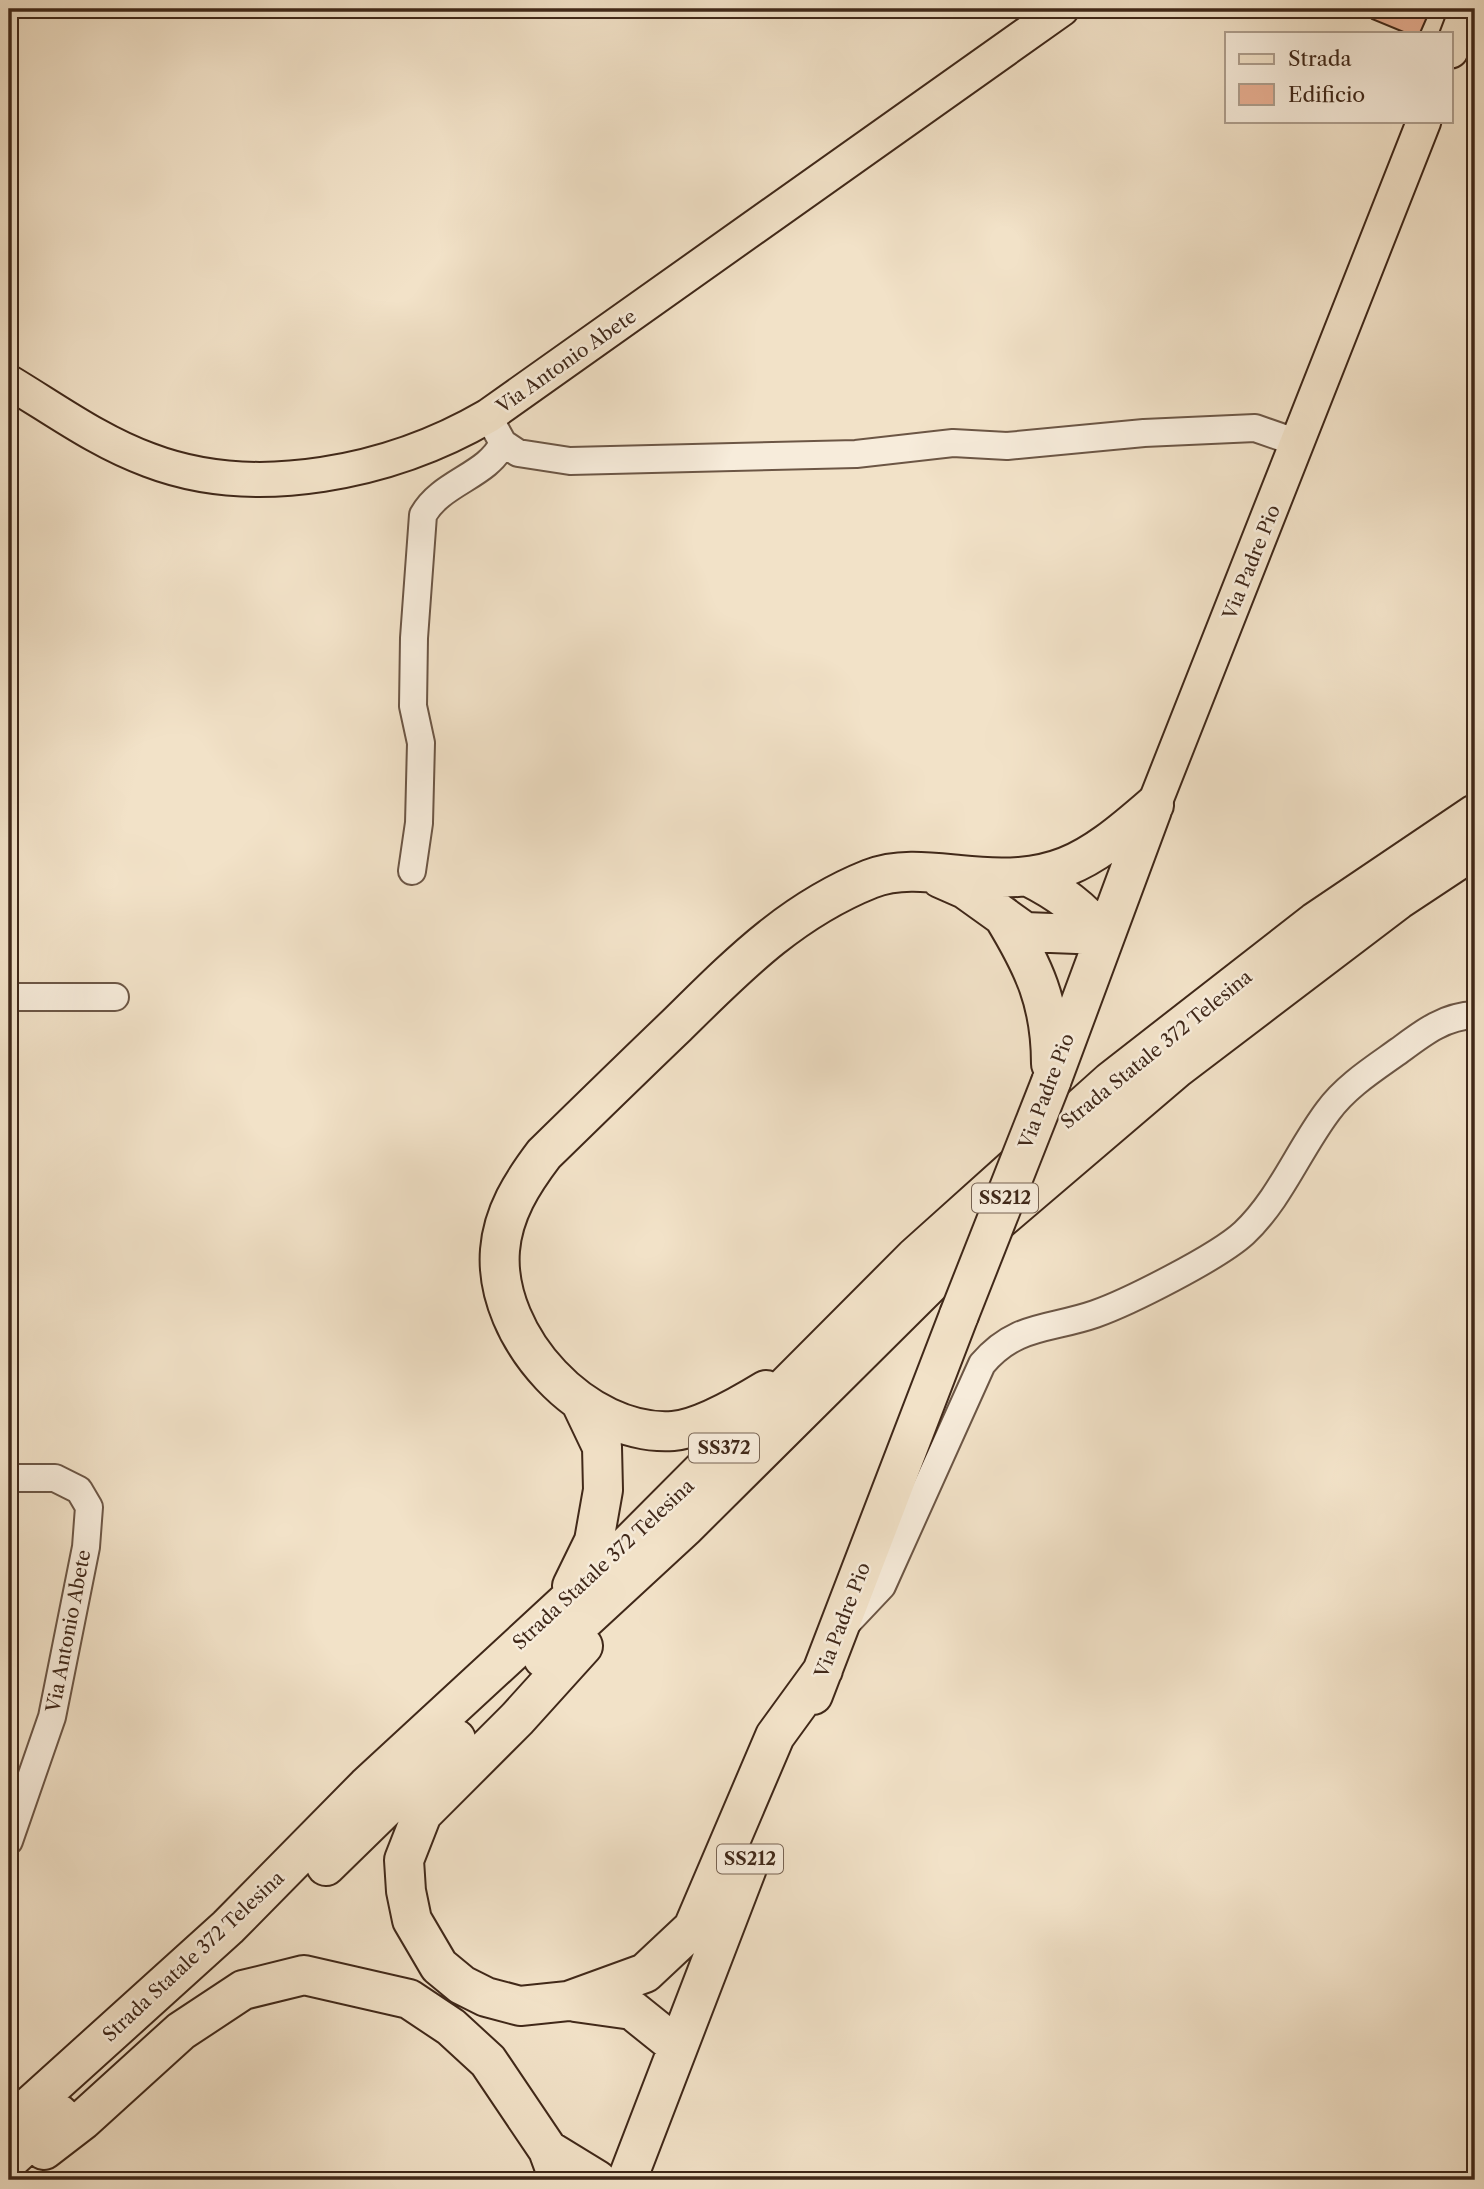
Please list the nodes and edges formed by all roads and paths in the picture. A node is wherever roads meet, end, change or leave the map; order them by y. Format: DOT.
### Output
graph roads {
  1 [pos="1062,9"];
  2 [pos="1467,9"];
  3 [pos="1452,48"];
  4 [pos="1423,122"];
  5 [pos="9,382"];
  6 [pos="496,429"];
  7 [pos="1298,443"];
  8 [pos="1154,805"];
  9 [pos="1475,814"];
  10 [pos="1475,849"];
  11 [pos="920,870"];
  12 [pos="412,871"];
  13 [pos="1475,876"];
  14 [pos="1029,877"];
  15 [pos="1003,916"];
  16 [pos="1103,935"];
  17 [pos="1283,988"];
  18 [pos="9,997"];
  19 [pos="115,997"];
  20 [pos="1475,1015"];
  21 [pos="1051,1082"];
  22 [pos="806,1365"];
  23 [pos="581,1403"];
  24 [pos="9,1478"];
  25 [pos="685,1527"];
  26 [pos="565,1601"];
  27 [pos="836,1635"];
  28 [pos="823,1670"];
  29 [pos="9,1841"];
  30 [pos="568,2001"];
  31 [pos="678,2047"];
  32 [pos="9,2125"];
  33 [pos="9,2160"];
  34 [pos="553,2165"];
  35 [pos="9,2169"];
  36 [pos="597,2180"];
  37 [pos="627,2180"];
  1 -- 6 [label="main road, Via Antonio Abete"];
  2 -- 3 [label="main road"];
  4 -- 7 [label="main road, Via Padre Pio / SS212"];
  5 -- 6 [label="main road, Via Antonio Abete"];
  6 -- 7 [label="street"];
  6 -- 12 [label="street"];
  7 -- 8 [label="main road, Via Padre Pio / SS212"];
  8 -- 14 [label="highway"];
  8 -- 16 [label="highway, Via Padre Pio / SS212"];
  9 -- 22 [label="highway, Strada Statale 372 Telesina / SS372"];
  10 -- 17 [label="highway, Strada Statale 372 Telesina / SS372"];
  11 -- 14 [label="highway"];
  11 -- 15 [label="highway"];
  11 -- 23 [label="highway"];
  13 -- 17 [label="highway"];
  14 -- 16 [label="highway"];
  15 -- 16 [label="highway"];
  15 -- 21 [label="highway"];
  16 -- 21 [label="highway, Via Padre Pio / SS212"];
  17 -- 25 [label="highway, Strada Statale 372 Telesina / SS372"];
  18 -- 19 [label="street"];
  20 -- 27 [label="street"];
  21 -- 27 [label="highway, Via Padre Pio / SS212, bridge"];
  22 -- 23 [label="highway"];
  22 -- 26 [label="highway, Strada Statale 372 Telesina / SS372"];
  23 -- 26 [label="highway"];
  24 -- 29 [label="street, Via Antonio Abete"];
  25 -- 30 [label="highway"];
  25 -- 33 [label="highway, Strada Statale 372 Telesina / SS372"];
  26 -- 32 [label="highway, Strada Statale 372 Telesina / SS372"];
  27 -- 28 [label="highway, Via Padre Pio / SS212"];
  28 -- 30 [label="highway"];
  28 -- 31 [label="highway, Via Padre Pio / SS212"];
  30 -- 31 [label="highway"];
  31 -- 37 [label="highway, Via Padre Pio / SS212"];
  34 -- 35 [label="highway"];
  34 -- 36 [label="highway"];
}
